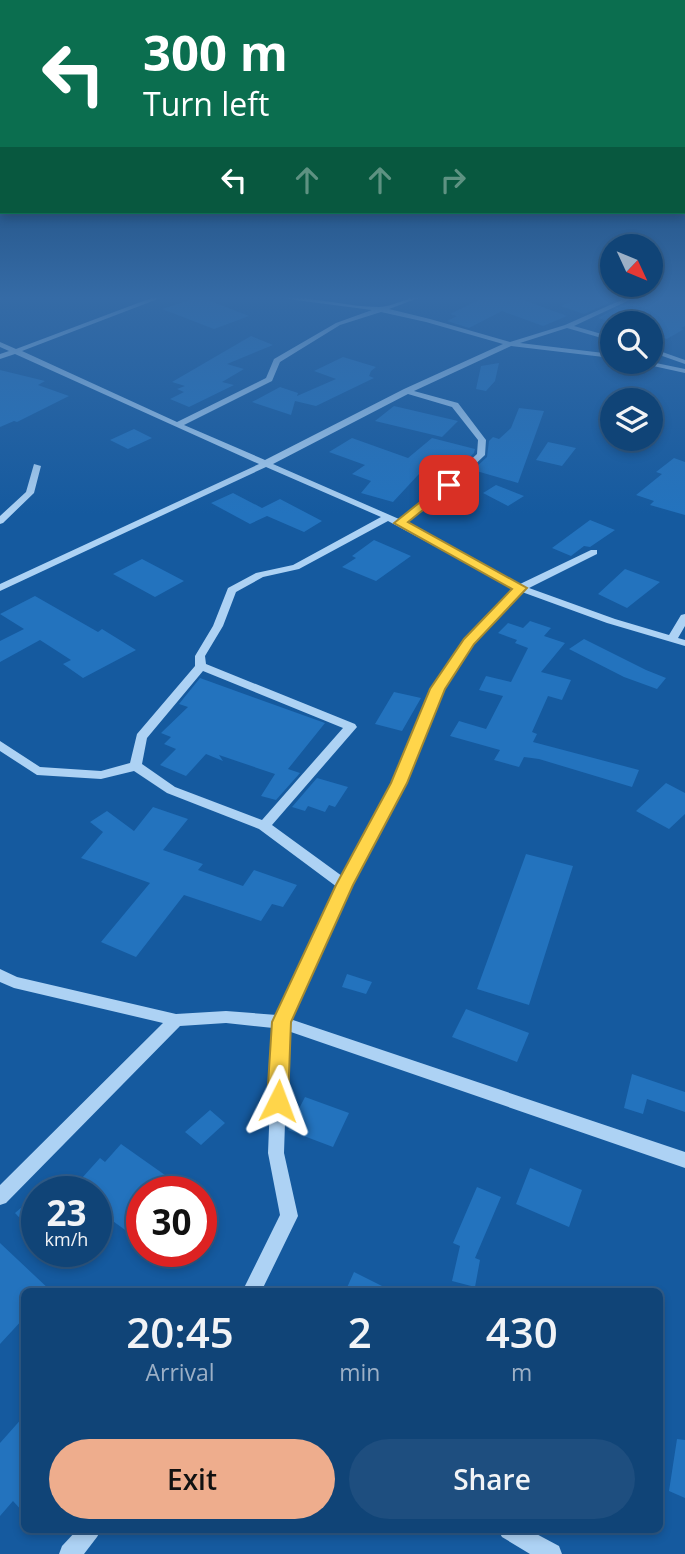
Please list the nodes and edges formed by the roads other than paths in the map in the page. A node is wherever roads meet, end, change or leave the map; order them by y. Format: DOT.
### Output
graph roads {
  1 [pos="56,370"];
  2 [pos="273,370"];
  3 [pos="454,370"];
  4 [pos="407,391"];
  5 [pos="177,425"];
  6 [pos="265,464"];
  7 [pos="37,466"];
  8 [pos="388,517"];
  9 [pos="0,521"];
  10 [pos="400,523"];
  11 [pos="594,552"];
  12 [pos="0,573"];
  13 [pos="3,586"];
  14 [pos="520,588"];
  15 [pos="685,618"];
  16 [pos="673,639"];
  17 [pos="685,643"];
  18 [pos="201,666"];
  19 [pos="0,745"];
  20 [pos="136,766"];
  21 [pos="264,826"];
  22 [pos="344,885"];
  23 [pos="0,975"];
  24 [pos="176,1020"];
  25 [pos="281,1022"];
  26 [pos="685,1160"];
  27 [pos="0,1197"];
  28 [pos="253,1288"];
  29 [pos="88,1533"];
  30 [pos="514,1533"];
  31 [pos="70,1554"];
  32 [pos="551,1554"];
  1 -- 5 [label="street"];
  2 -- 5 [label="street"];
  3 -- 4 [label="street"];
  4 -- 6 [label="street"];
  4 -- 10 [label="street"];
  5 -- 6 [label="street"];
  6 -- 8 [label="street"];
  6 -- 13 [label="street"];
  7 -- 9 [label="street"];
  8 -- 10 [label="street"];
  8 -- 18 [label="street"];
  10 -- 14 [label="street"];
  11 -- 14 [label="street"];
  12 -- 13 [label="street"];
  14 -- 16 [label="street"];
  14 -- 22 [label="street"];
  15 -- 16 [label="street"];
  16 -- 17 [label="street"];
  18 -- 20 [label="street"];
  18 -- 21 [label="street"];
  19 -- 20 [label="street"];
  20 -- 21 [label="street"];
  21 -- 22 [label="street"];
  22 -- 25 [label="street"];
  23 -- 24 [label="street"];
  24 -- 25 [label="street"];
  24 -- 27 [label="street"];
  25 -- 26 [label="street"];
  25 -- 28 [label="street"];
  29 -- 31 [label="street"];
  30 -- 32 [label="street"];
}
